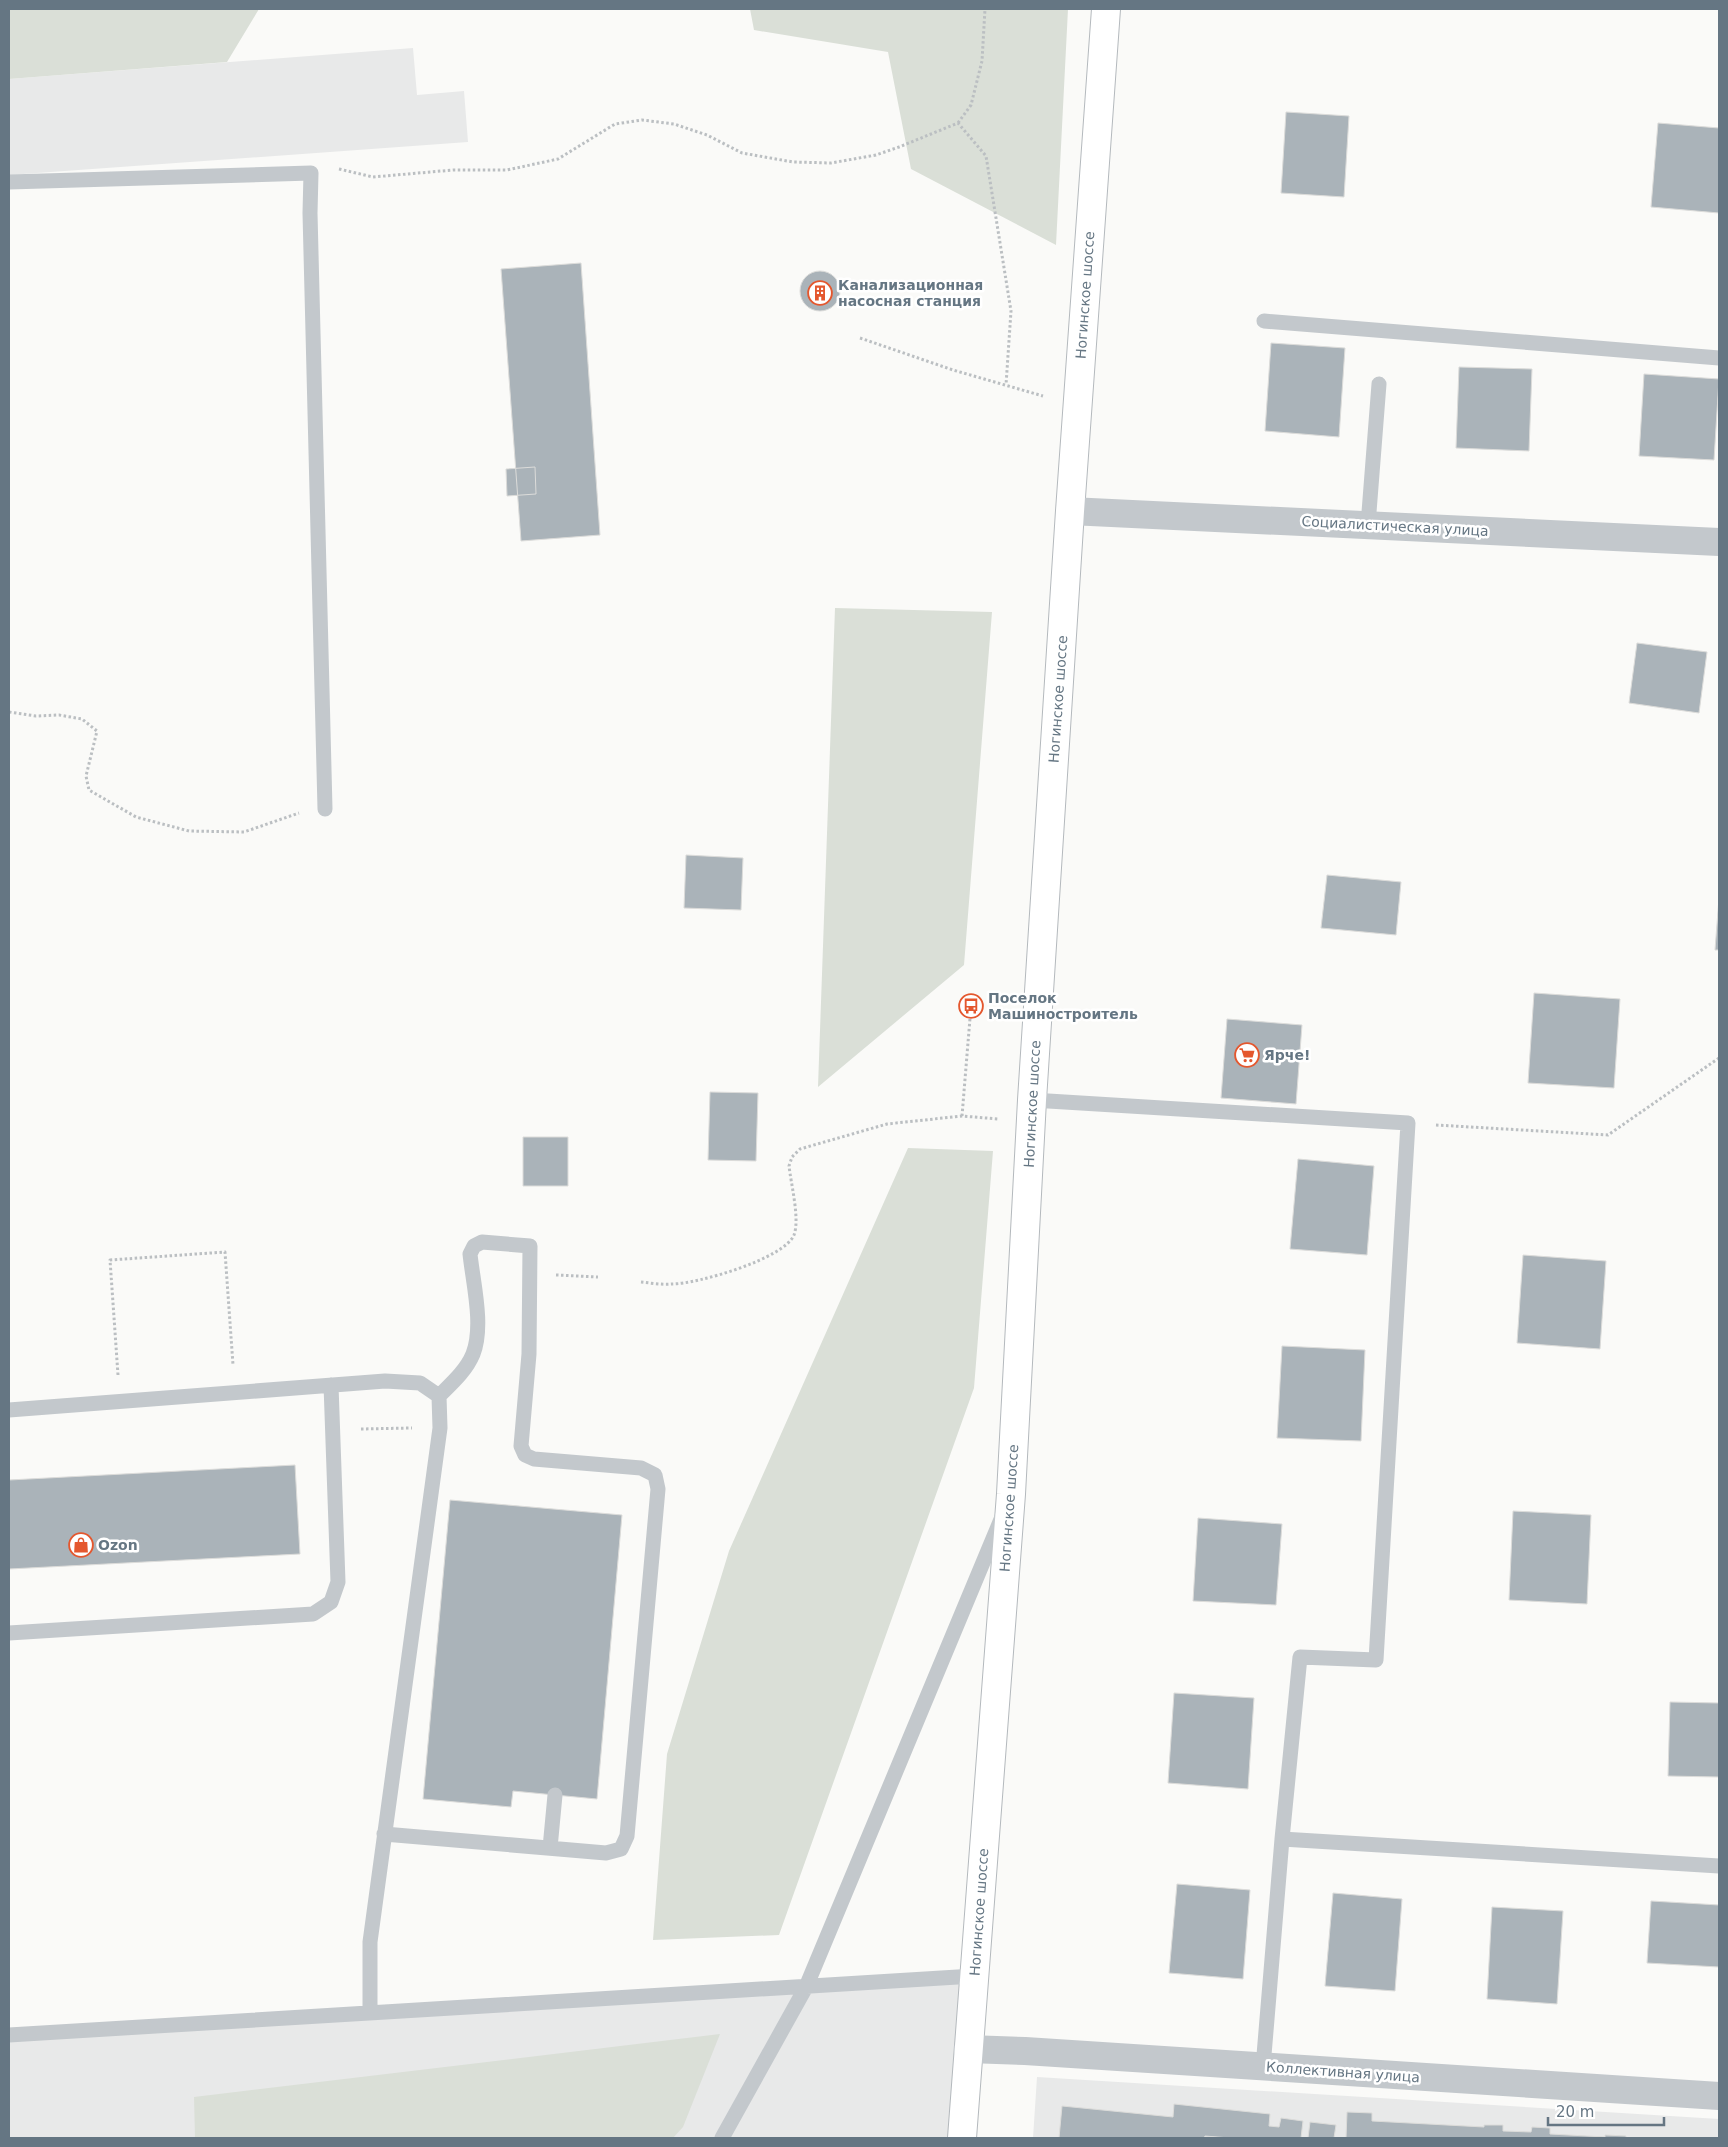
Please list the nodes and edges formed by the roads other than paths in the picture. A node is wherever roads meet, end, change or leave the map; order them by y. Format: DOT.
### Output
graph roads {
  1 [pos="1106,9"];
  2 [pos="9,182"];
  3 [pos="1264,321"];
  4 [pos="1719,358"];
  5 [pos="1379,384"];
  6 [pos="1070,511"];
  7 [pos="1368,525"];
  8 [pos="1719,542"];
  9 [pos="325,809"];
  10 [pos="1032,1111"];
  11 [pos="332,1385"];
  12 [pos="439,1396"];
  13 [pos="9,1410"];
  14 [pos="1011,1494"];
  15 [pos="9,1633"];
  16 [pos="555,1794"];
  17 [pos="384,1834"];
  18 [pos="1282,1840"];
  19 [pos="550,1848"];
  20 [pos="1719,1866"];
  21 [pos="974,1976"];
  22 [pos="806,1987"];
  23 [pos="370,2013"];
  24 [pos="9,2035"];
  25 [pos="968,2049"];
  26 [pos="1263,2067"];
  27 [pos="1719,2096"];
  28 [pos="722,2138"];
  29 [pos="962,2138"];
  1 -- 6 [label="highway, Ногинское шоссе"];
  2 -- 9 [label="lane"];
  3 -- 4 [label="lane"];
  5 -- 7 [label="lane"];
  6 -- 7 [label="street, Социалистическая улица"];
  6 -- 10 [label="highway, Ногинское шоссе"];
  7 -- 8 [label="street, Социалистическая улица"];
  10 -- 14 [label="highway, Ногинское шоссе"];
  10 -- 18 [label="lane"];
  11 -- 12 [label="lane"];
  11 -- 13 [label="lane"];
  11 -- 15 [label="lane"];
  12 -- 17 [label="lane"];
  12 -- 19 [label="lane"];
  14 -- 21 [label="highway, Ногинское шоссе"];
  14 -- 22 [label="lane"];
  16 -- 19 [label="lane"];
  17 -- 19 [label="lane"];
  17 -- 23 [label="lane"];
  18 -- 20 [label="lane"];
  18 -- 26 [label="lane"];
  21 -- 22 [label="lane"];
  21 -- 25 [label="highway, Ногинское шоссе"];
  22 -- 23 [label="lane"];
  22 -- 28 [label="lane"];
  23 -- 24 [label="lane"];
  25 -- 26 [label="street, Коллективная улица"];
  25 -- 29 [label="highway, Ногинское шоссе"];
  26 -- 27 [label="street, Коллективная улица"];
}
